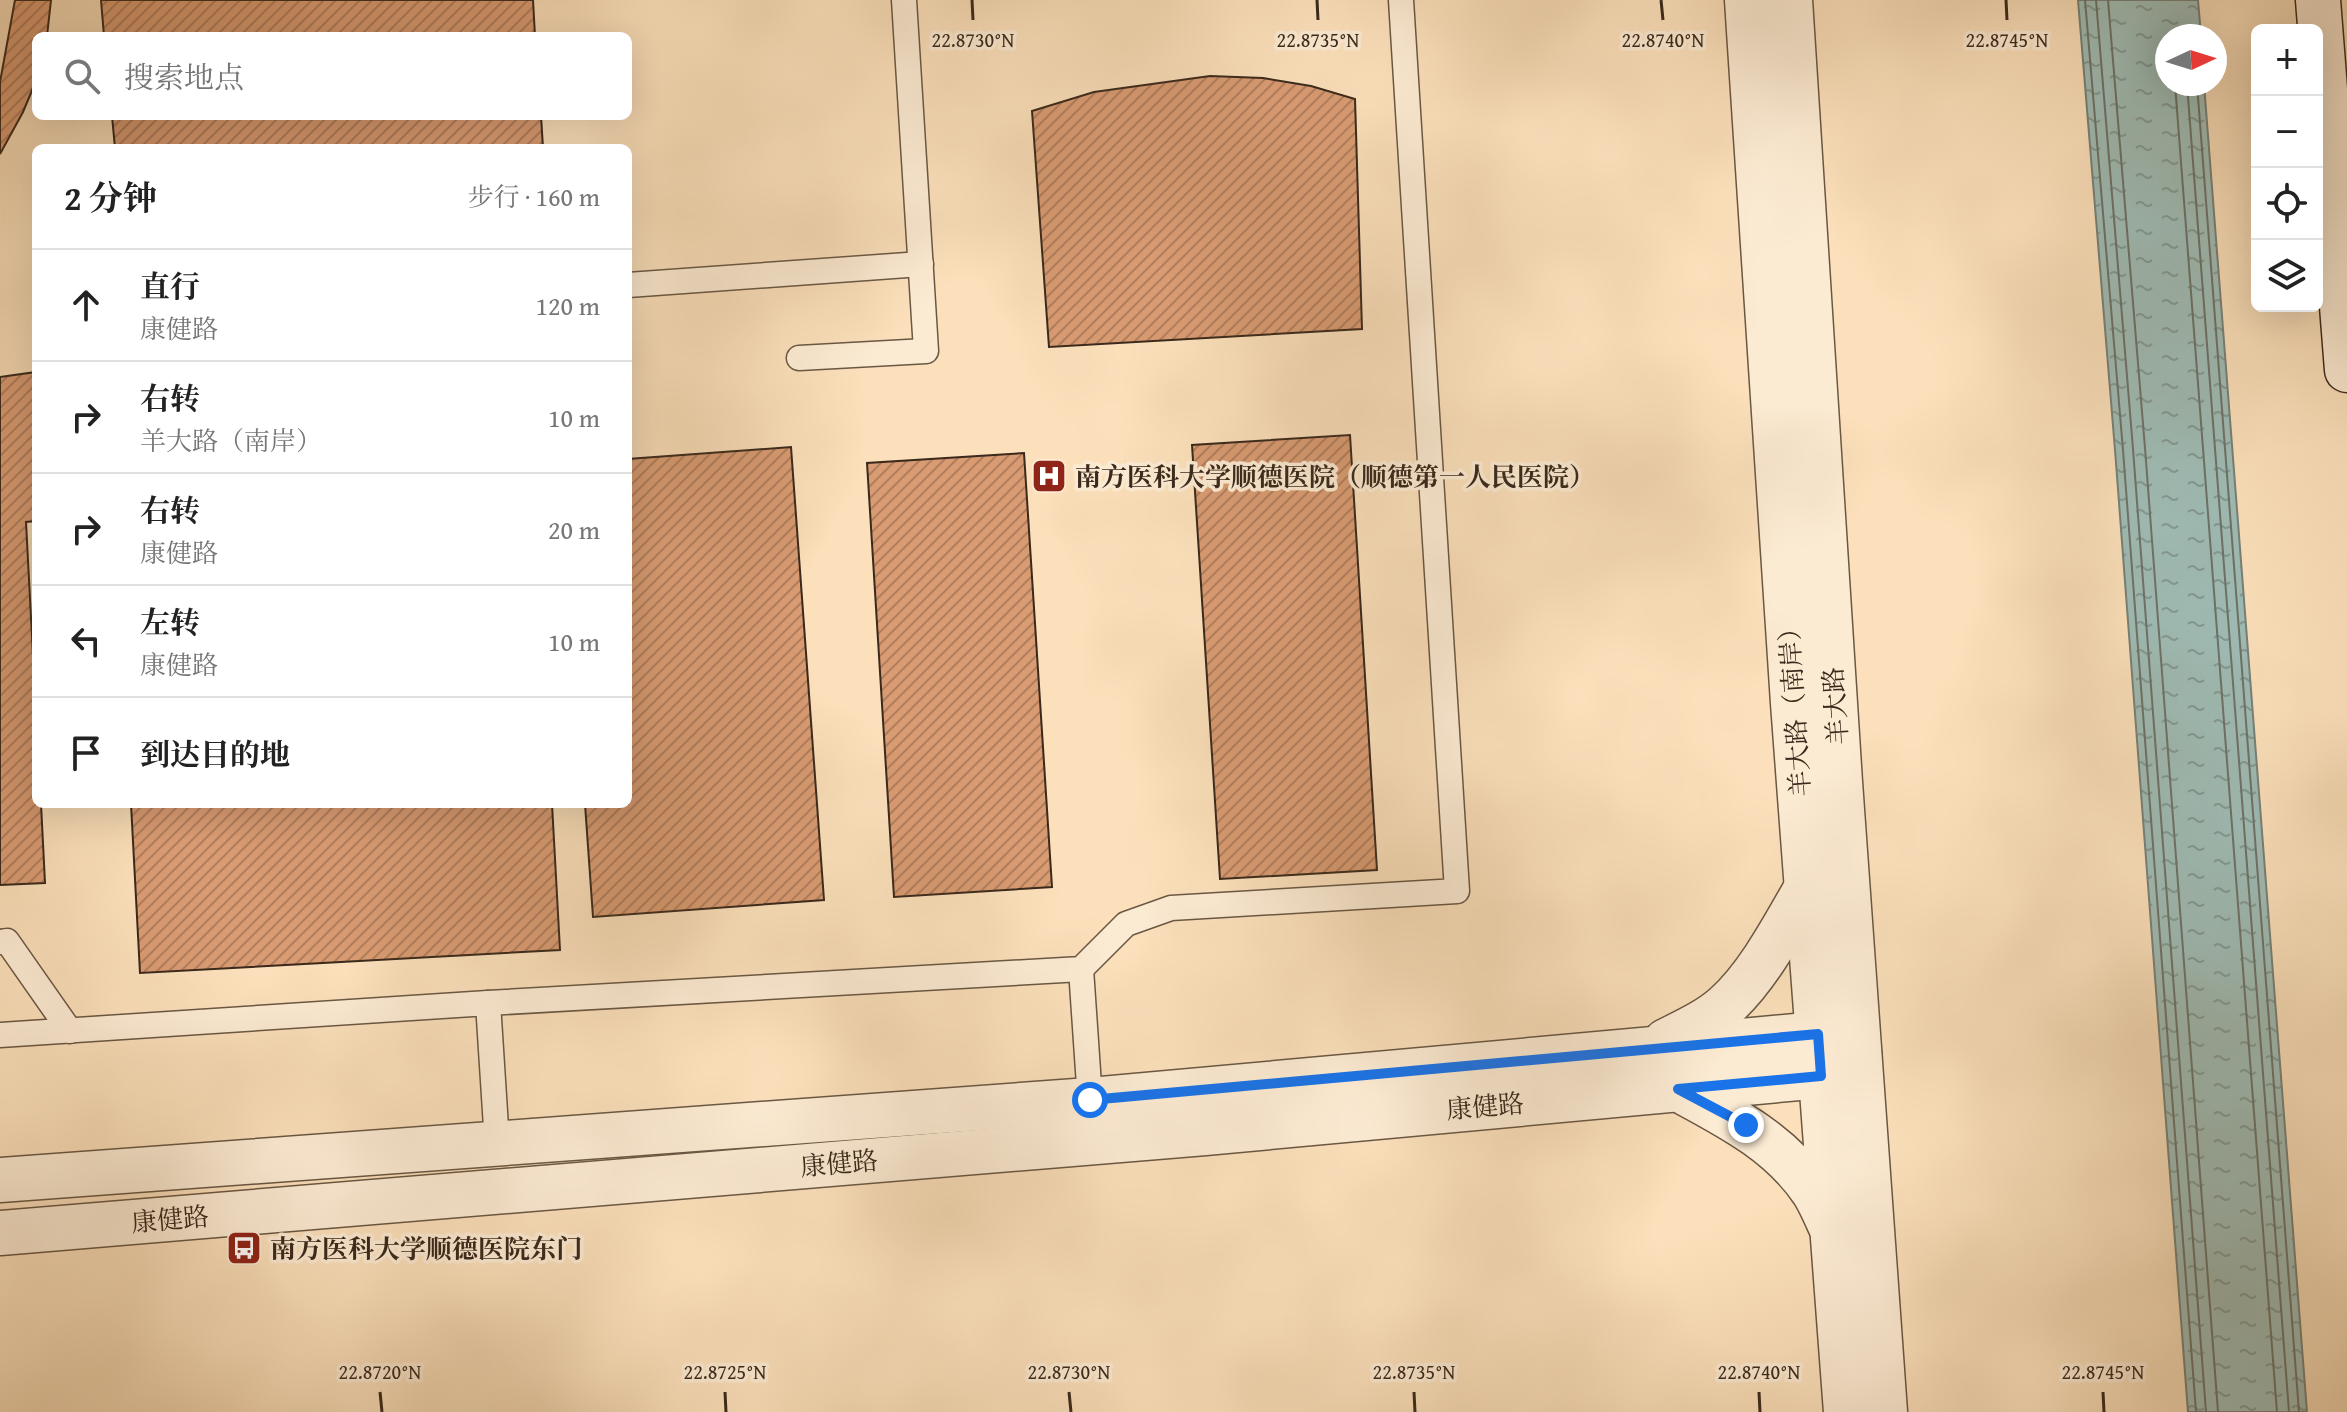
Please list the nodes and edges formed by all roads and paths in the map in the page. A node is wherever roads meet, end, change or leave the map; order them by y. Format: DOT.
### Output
graph roads {
  1 [pos="904,0"];
  2 [pos="1401,0"];
  3 [pos="1747,0"];
  4 [pos="1790,0"];
  5 [pos="2318,0"];
  6 [pos="921,264"];
  7 [pos="632,285"];
  8 [pos="799,358"];
  9 [pos="2347,370"];
  10 [pos="1807,887"];
  11 [pos="0,942"];
  12 [pos="1081,969"];
  13 [pos="488,1003"];
  14 [pos="70,1031"];
  15 [pos="0,1035"];
  16 [pos="1648,1050"];
  17 [pos="1859,1054"];
  18 [pos="1819,1055"];
  19 [pos="1678,1089"];
  20 [pos="1090,1100"];
  21 [pos="497,1143"];
  22 [pos="0,1180"];
  23 [pos="1833,1230"];
  24 [pos="0,1233"];
  25 [pos="1846,1412"];
  26 [pos="1885,1412"];
  1 -- 6 [label="lane"];
  2 -- 12 [label="lane"];
  3 -- 10 [label="street, 羊大路（南岸）"];
  4 -- 17 [label="street, 羊大路"];
  5 -- 9 [label="street"];
  6 -- 7 [label="lane"];
  6 -- 8 [label="lane"];
  10 -- 16 [label="street, 康健路"];
  10 -- 18 [label="street, 羊大路（南岸）"];
  11 -- 14 [label="lane"];
  12 -- 13 [label="lane"];
  12 -- 20 [label="lane"];
  13 -- 14 [label="lane"];
  13 -- 21 [label="lane"];
  14 -- 15 [label="lane"];
  16 -- 18 [label="street, 康健路"];
  16 -- 20 [label="street, 康健路"];
  17 -- 18 [label="street, 康健路"];
  17 -- 26 [label="street, 羊大路"];
  18 -- 19 [label="street, 康健路"];
  18 -- 23 [label="street, 羊大路（南岸）"];
  19 -- 23 [label="street"];
  19 -- 24 [label="street, 康健路"];
  20 -- 21 [label="street, 康健路"];
  21 -- 22 [label="street, 康健路"];
  23 -- 25 [label="street, 羊大路（南岸）"];
}
